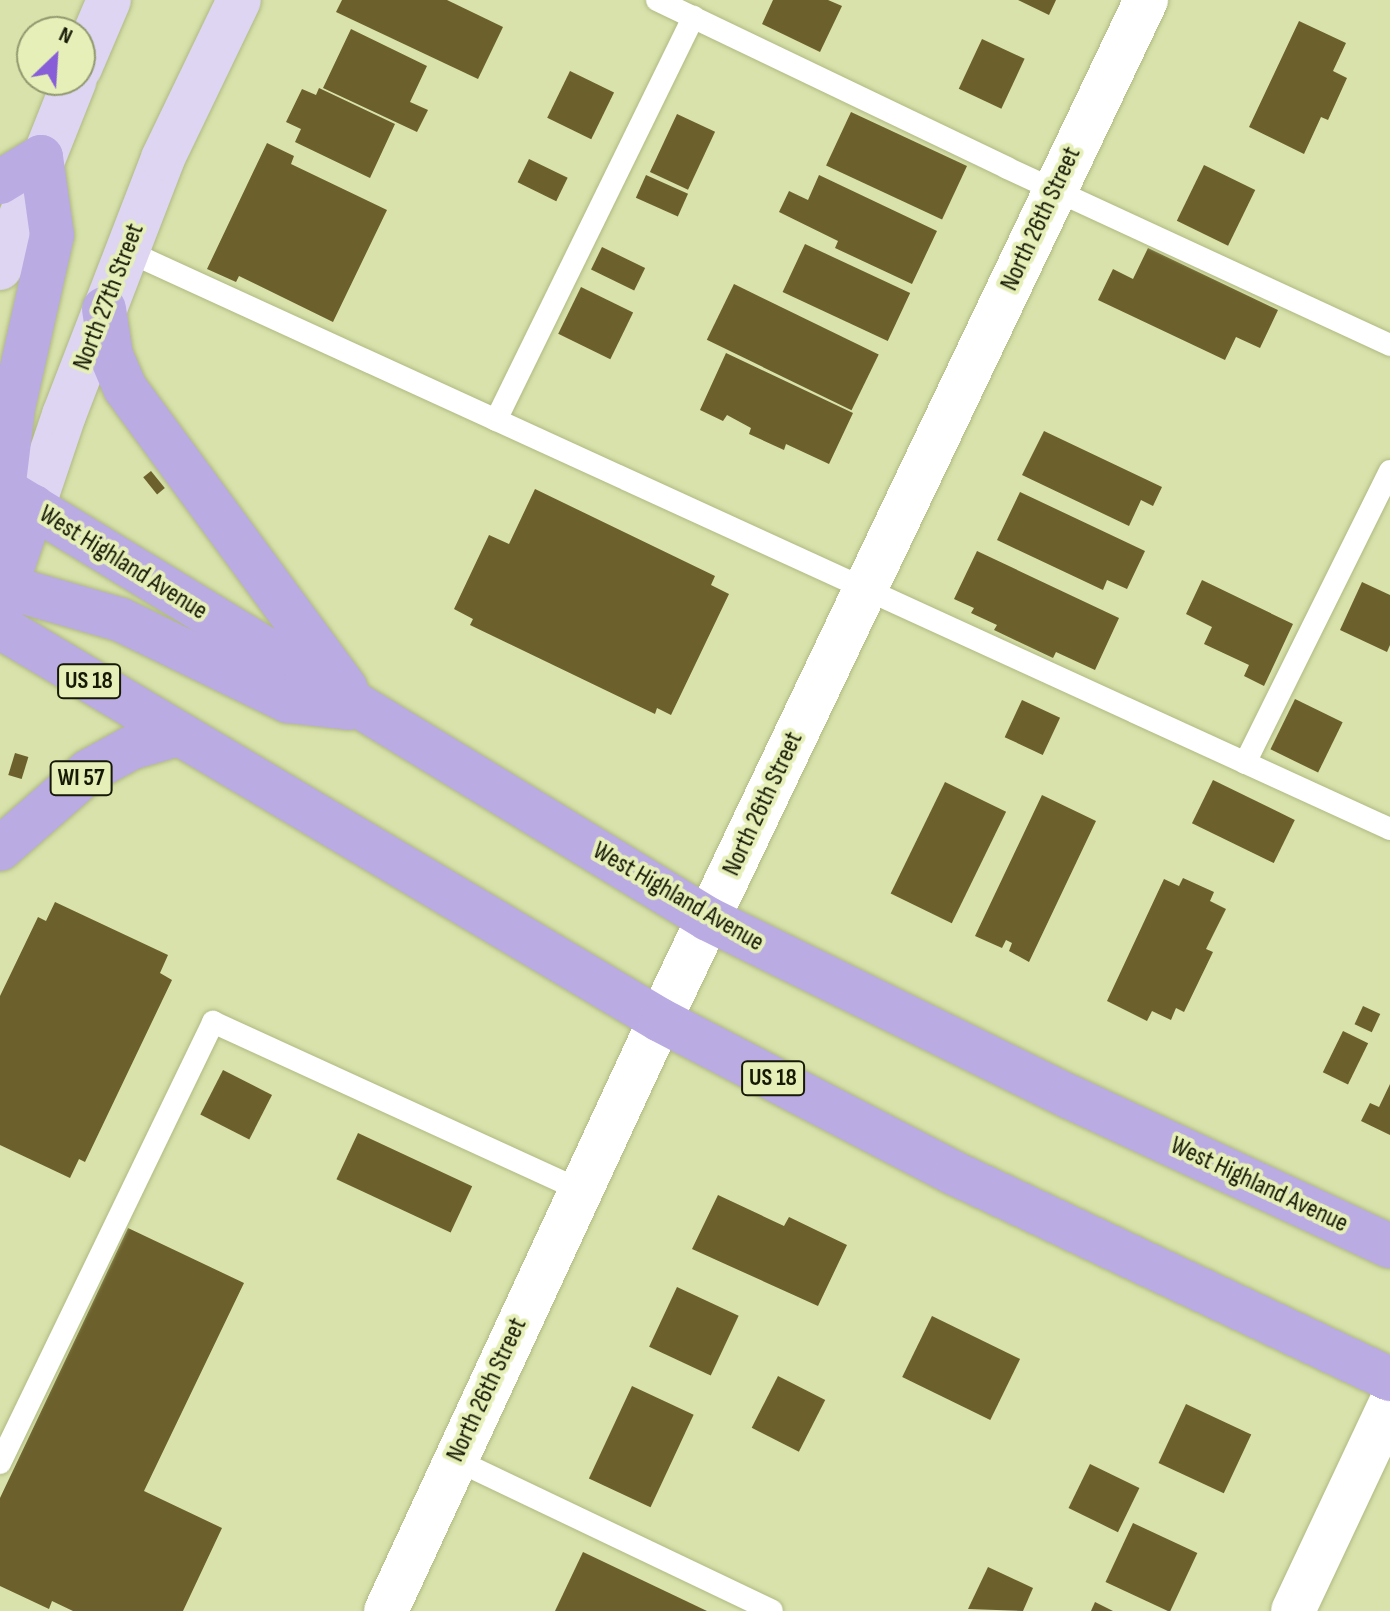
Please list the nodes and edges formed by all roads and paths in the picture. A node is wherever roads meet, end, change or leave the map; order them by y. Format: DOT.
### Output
graph roads {
  1 [pos="109,0"];
  2 [pos="239,0"];
  3 [pos="657,0"];
  4 [pos="1146,0"];
  5 [pos="693,17"];
  6 [pos="96,30"];
  7 [pos="68,96"];
  8 [pos="41,157"];
  9 [pos="0,182"];
  10 [pos="1055,190"];
  11 [pos="127,251"];
  12 [pos="0,268"];
  13 [pos="104,309"];
  14 [pos="1390,345"];
  15 [pos="496,420"];
  16 [pos="1390,471"];
  17 [pos="7,501"];
  18 [pos="865,590"];
  19 [pos="2,600"];
  20 [pos="361,708"];
  21 [pos="179,734"];
  22 [pos="1245,763"];
  23 [pos="1390,829"];
  24 [pos="0,849"];
  25 [pos="708,919"];
  26 [pos="660,1020"];
  27 [pos="580,1190"];
  28 [pos="1390,1246"];
  29 [pos="1390,1379"];
  30 [pos="1390,1405"];
  31 [pos="454,1459"];
  32 [pos="0,1463"];
  33 [pos="386,1611"];
  34 [pos="772,1611"];
  35 [pos="1293,1611"];
  1 -- 6 [label="main road"];
  2 -- 11 [label="main road, North 27th Street"];
  3 -- 5 [label="lane"];
  4 -- 10 [label="street, North 26th Street"];
  5 -- 10 [label="lane"];
  5 -- 15 [label="lane"];
  7 -- 8 [label="main road"];
  8 -- 9 [label="main road"];
  8 -- 12 [label="main road"];
  8 -- 17 [label="main road"];
  10 -- 14 [label="lane"];
  10 -- 18 [label="street, North 26th Street"];
  11 -- 13 [label="main road, North 27th Street"];
  11 -- 15 [label="lane"];
  13 -- 17 [label="main road, North 27th Street"];
  13 -- 20 [label="main road"];
  15 -- 18 [label="lane"];
  16 -- 22 [label="lane"];
  17 -- 19 [label="main road, North 27th Street"];
  17 -- 20 [label="main road, West Highland Avenue"];
  18 -- 22 [label="lane"];
  18 -- 25 [label="street, North 26th Street"];
  19 -- 20 [label="main road"];
  19 -- 21 [label="main road, US 18"];
  20 -- 25 [label="main road, West Highland Avenue"];
  21 -- 24 [label="main road, WI 57"];
  21 -- 26 [label="main road, US 18"];
  22 -- 23 [label="lane"];
  25 -- 26 [label="street, North 26th Street"];
  25 -- 28 [label="main road, West Highland Avenue"];
  26 -- 27 [label="street, North 26th Street"];
  26 -- 29 [label="main road, US 18"];
  27 -- 31 [label="street, North 26th Street"];
  27 -- 32 [label="lane"];
  30 -- 35 [label="street"];
  31 -- 33 [label="street, North 26th Street"];
  31 -- 34 [label="lane"];
}
